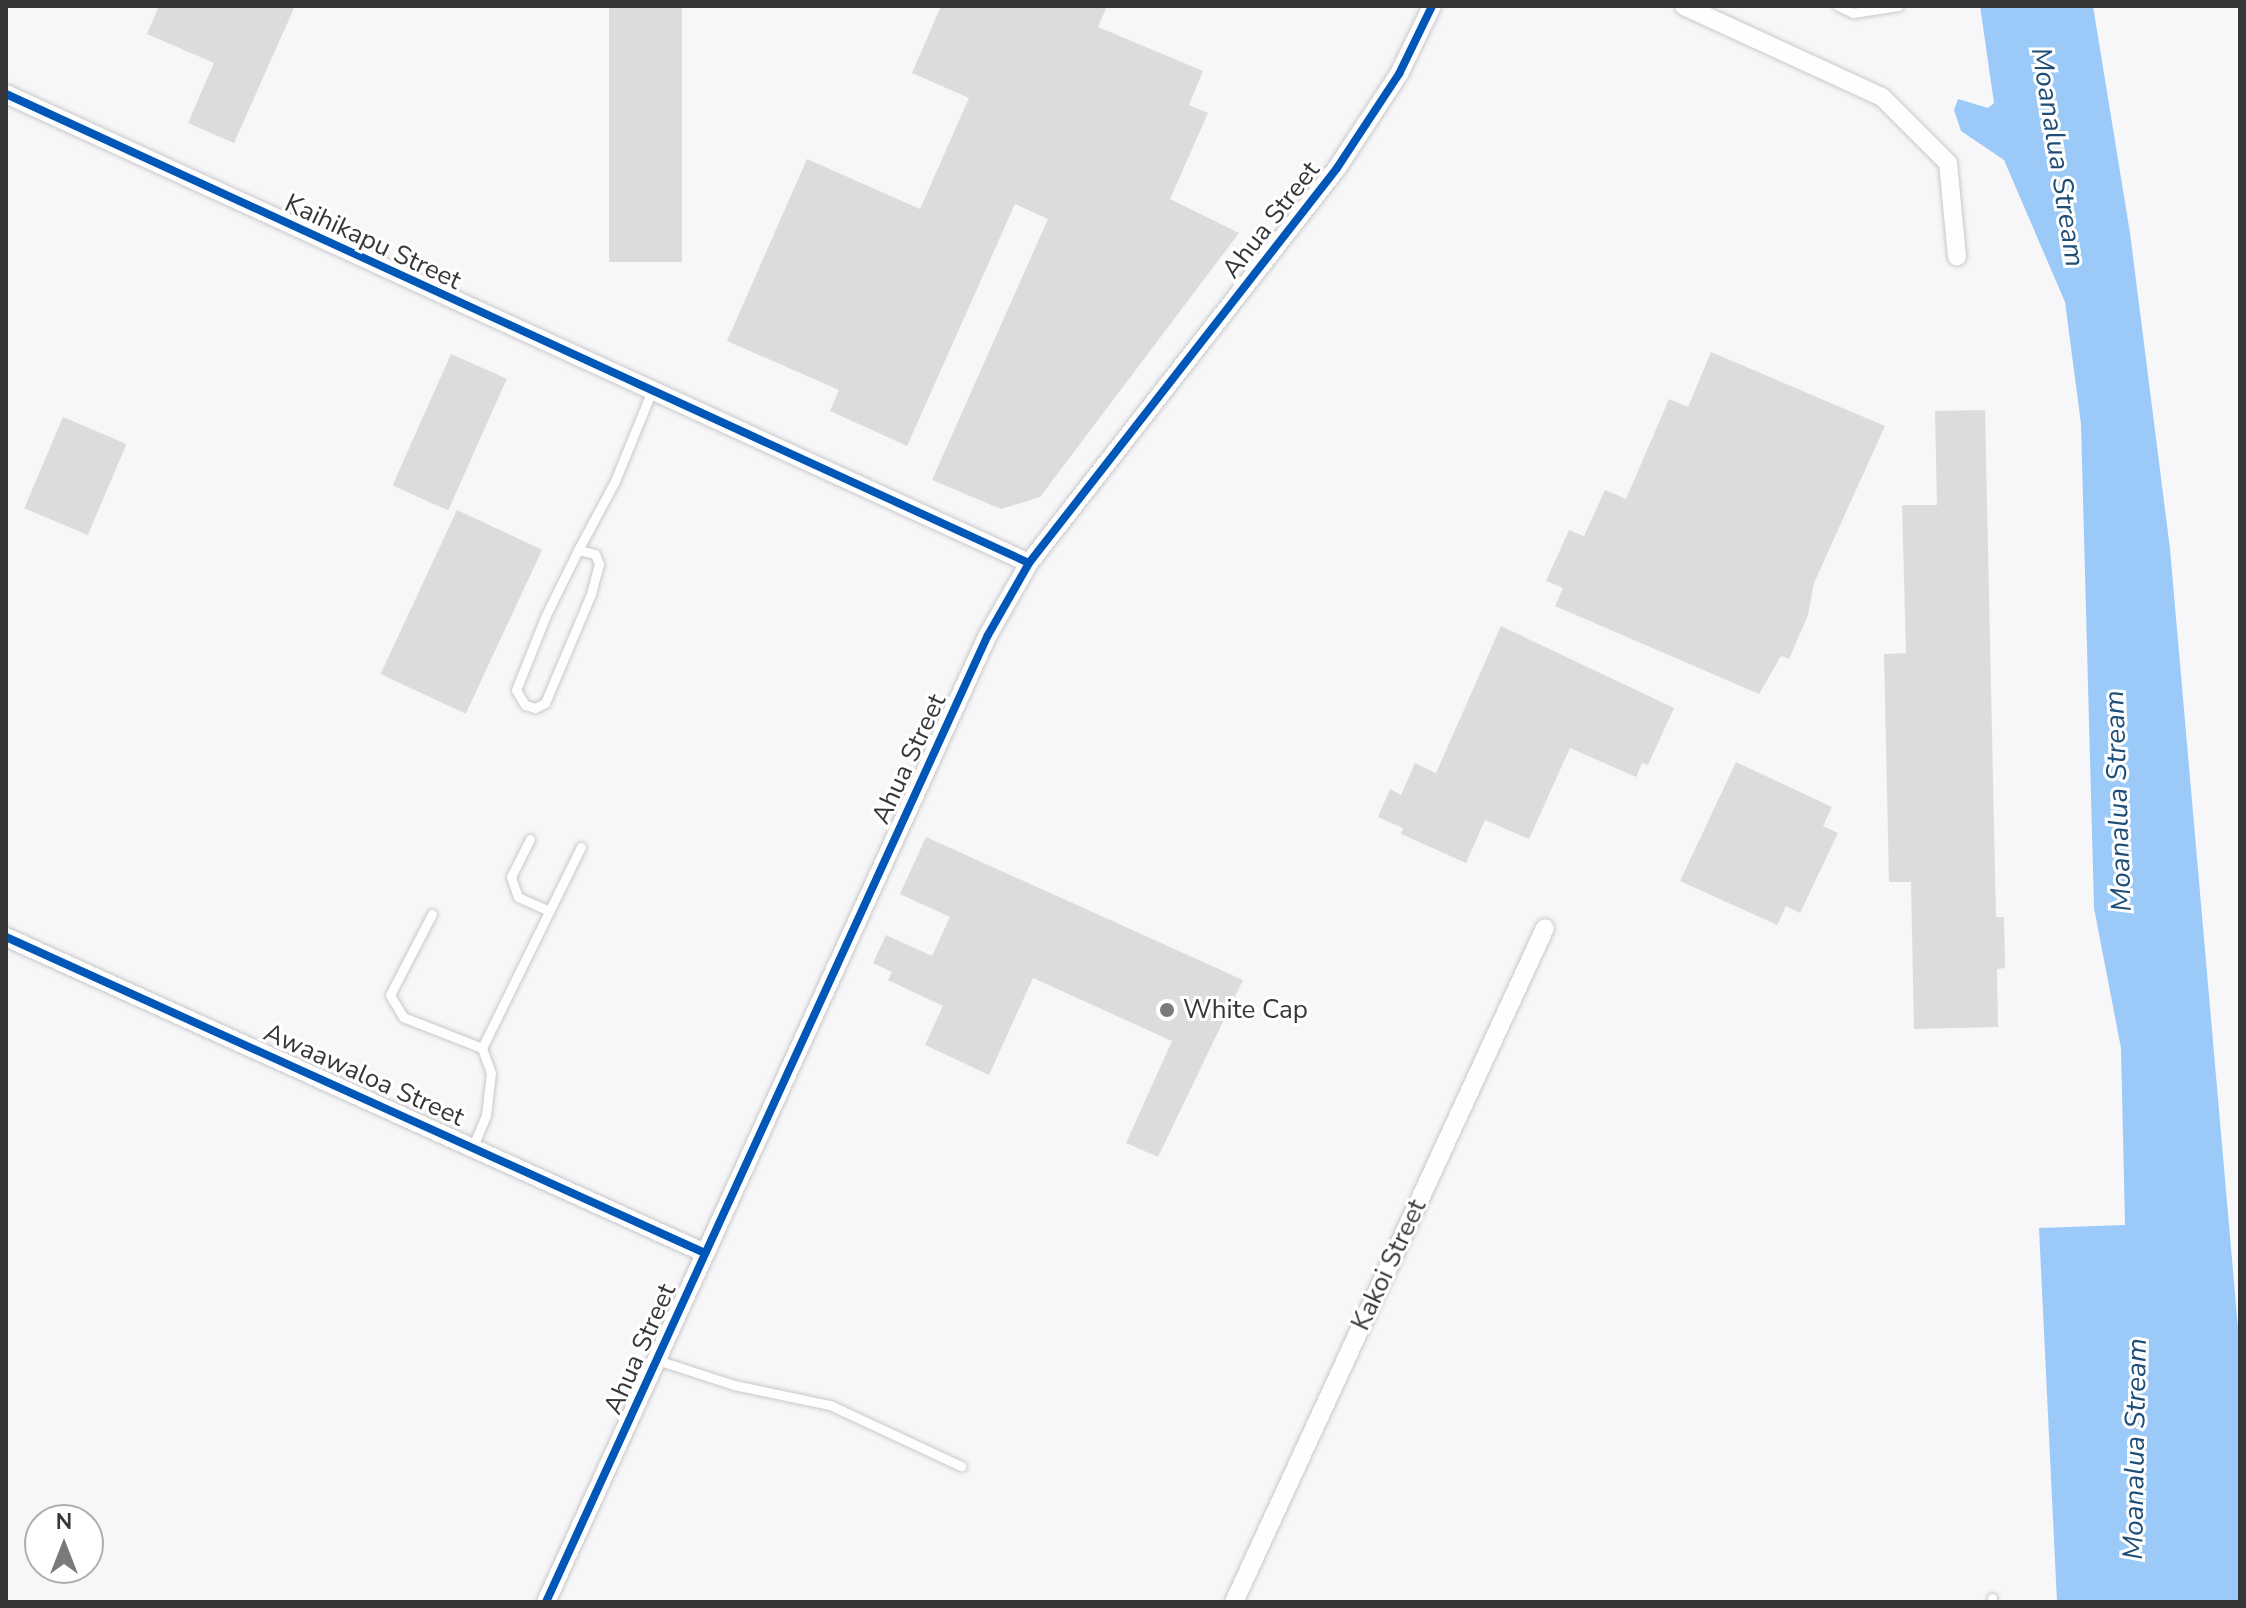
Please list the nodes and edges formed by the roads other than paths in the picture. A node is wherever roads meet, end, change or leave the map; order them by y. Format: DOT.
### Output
graph roads {
  1 [pos="1432,6"];
  2 [pos="1684,6"];
  3 [pos="1838,6"];
  4 [pos="1898,6"];
  5 [pos="6,94"];
  6 [pos="1957,257"];
  7 [pos="651,393"];
  8 [pos="578,550"];
  9 [pos="1029,563"];
  10 [pos="530,839"];
  11 [pos="581,847"];
  12 [pos="549,911"];
  13 [pos="432,914"];
  14 [pos="1545,928"];
  15 [pos="6,937"];
  16 [pos="482,1048"];
  17 [pos="473,1146"];
  18 [pos="705,1253"];
  19 [pos="657,1360"];
  20 [pos="961,1466"];
  21 [pos="546,1602"];
  22 [pos="1234,1602"];
  1 -- 9 [label="street, Ahua Street"];
  2 -- 6 [label="street"];
  3 -- 4 [label="lane"];
  5 -- 7 [label="street, Kaihikapu Street"];
  7 -- 8 [label="lane"];
  7 -- 9 [label="street, Kaihikapu Street"];
  8 -- 8 [label="lane"];
  9 -- 18 [label="street, Ahua Street"];
  10 -- 12 [label="lane"];
  11 -- 12 [label="lane"];
  12 -- 16 [label="lane"];
  13 -- 16 [label="lane"];
  14 -- 22 [label="street, Kakoi Street"];
  15 -- 17 [label="street, Awaawaloa Street"];
  16 -- 17 [label="lane"];
  17 -- 18 [label="street, Awaawaloa Street"];
  18 -- 19 [label="street, Ahua Street"];
  19 -- 20 [label="lane"];
  19 -- 21 [label="street, Ahua Street"];
}
